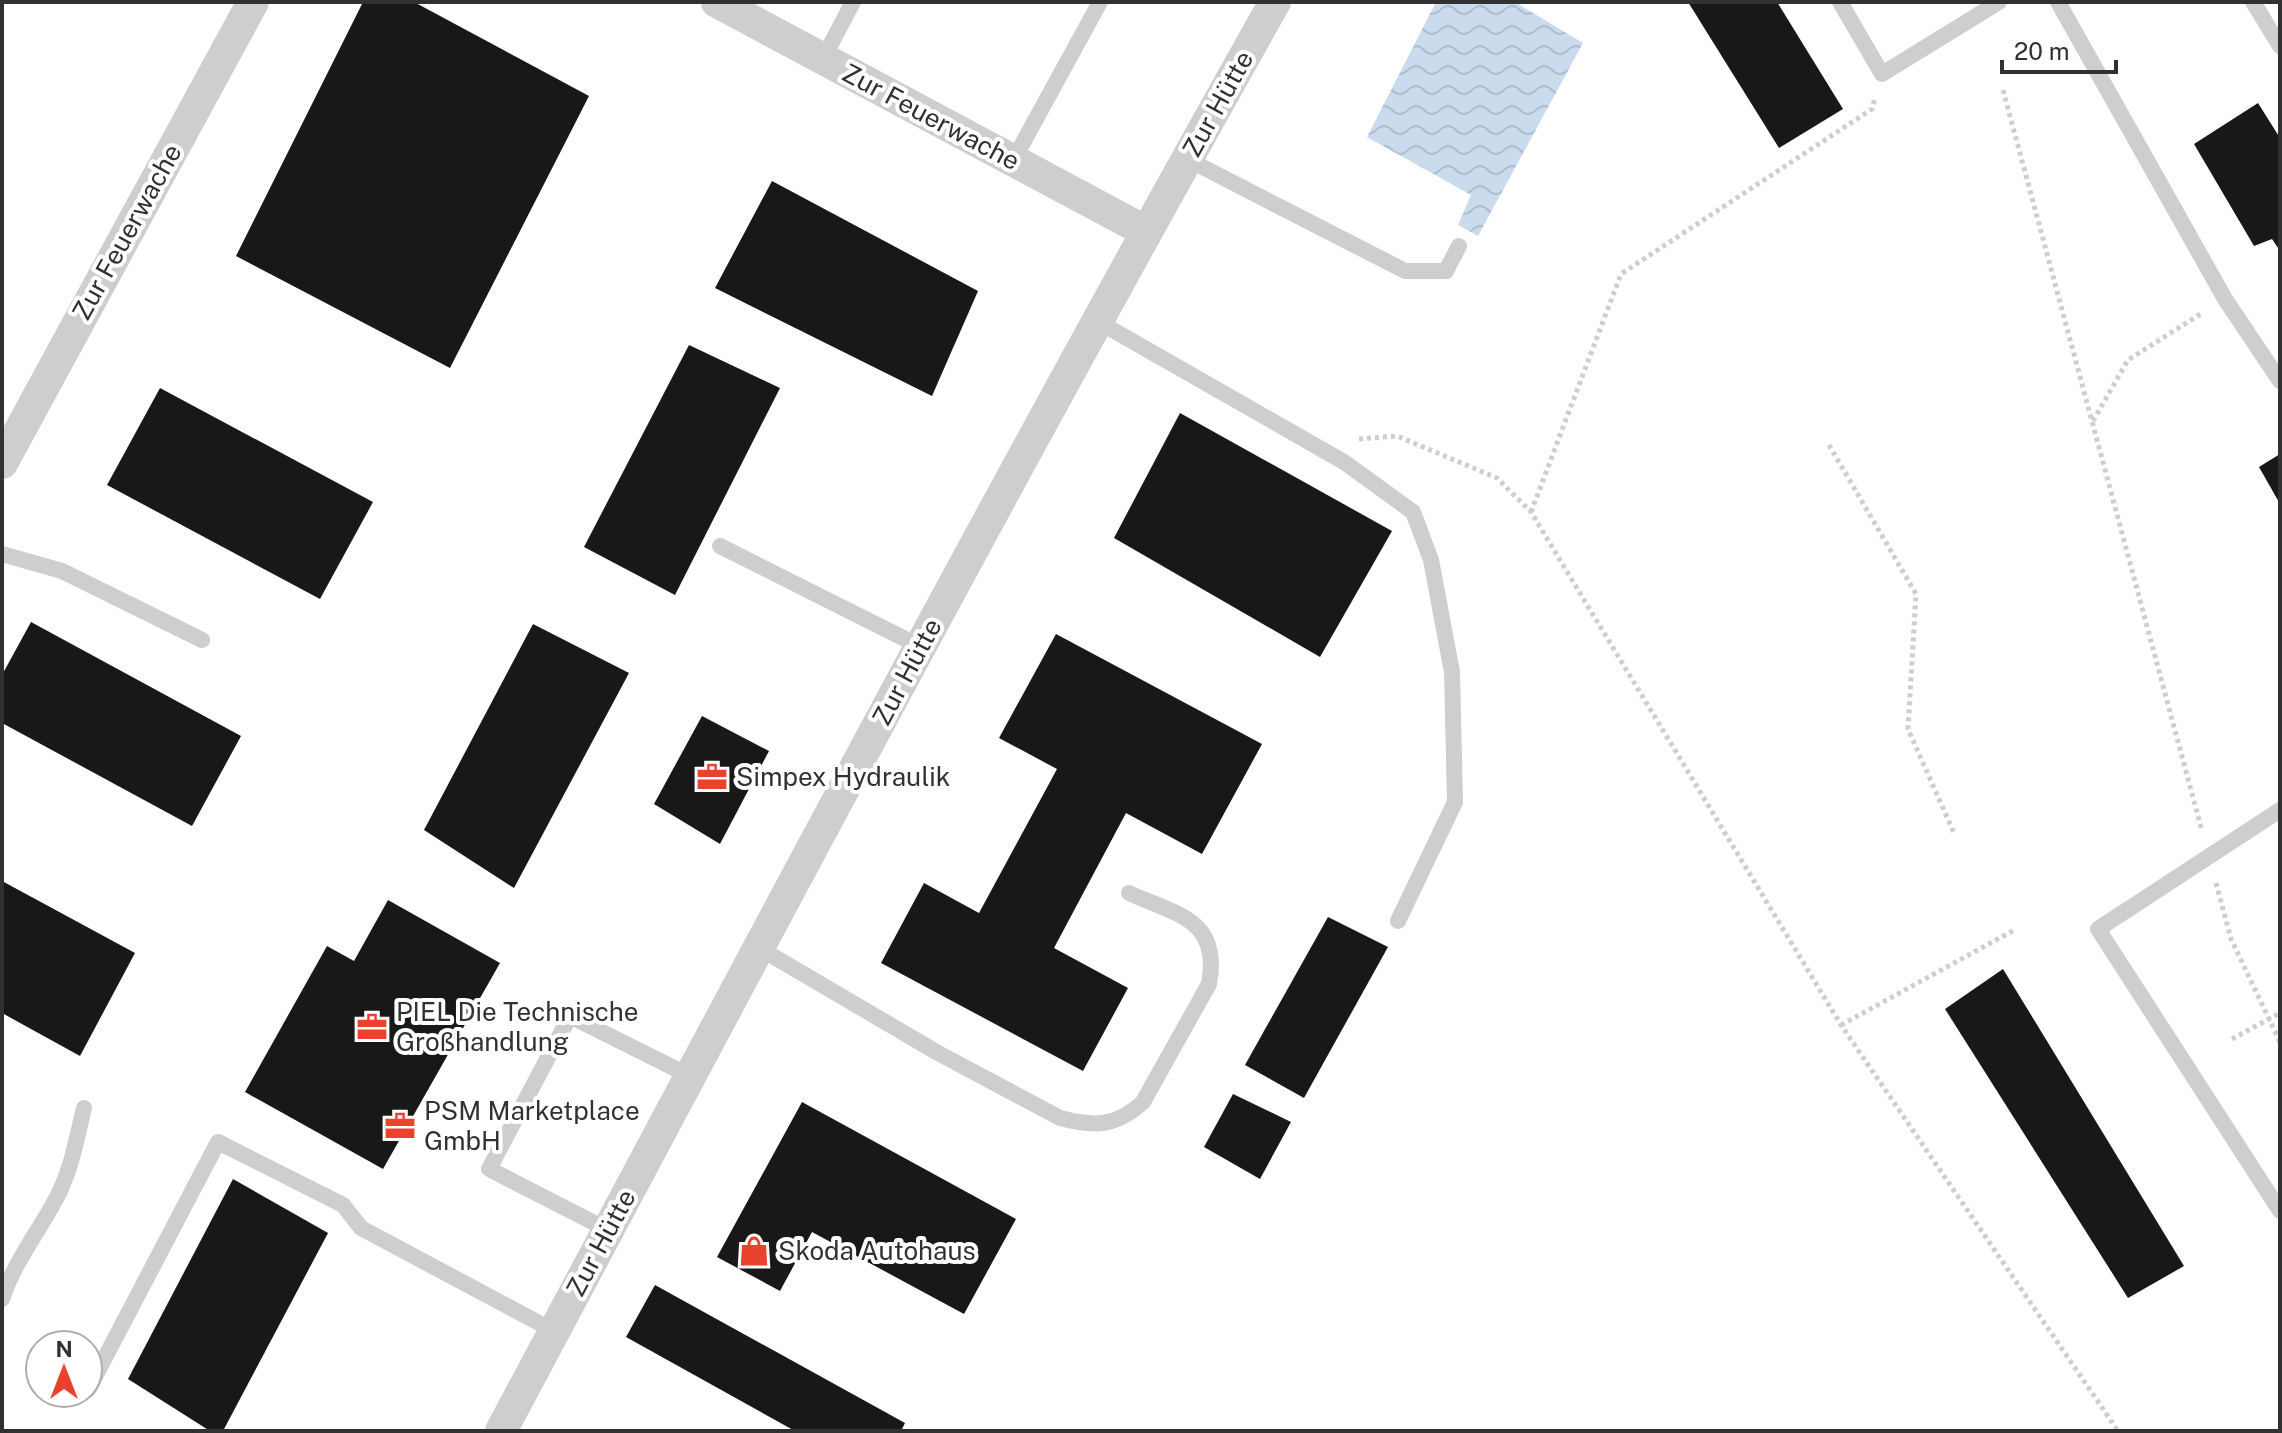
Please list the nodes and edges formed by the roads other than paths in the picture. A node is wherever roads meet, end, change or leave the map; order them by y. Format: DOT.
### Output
graph roads {
  1 [pos="253,2"];
  2 [pos="717,2"];
  3 [pos="853,2"];
  4 [pos="1100,2"];
  5 [pos="1275,2"];
  6 [pos="1840,2"];
  7 [pos="2058,2"];
  8 [pos="2253,2"];
  9 [pos="1997,3"];
  10 [pos="2280,46"];
  11 [pos="823,59"];
  12 [pos="1187,159"];
  13 [pos="1013,161"];
  14 [pos="1145,231"];
  15 [pos="1459,246"];
  16 [pos="1097,321"];
  17 [pos="2280,381"];
  18 [pos="2,463"];
  19 [pos="720,546"];
  20 [pos="2,554"];
  21 [pos="202,640"];
  22 [pos="921,647"];
  23 [pos="2280,810"];
  24 [pos="1129,893"];
  25 [pos="1398,921"];
  26 [pos="759,948"];
  27 [pos="690,1076"];
  28 [pos="84,1108"];
  29 [pos="2280,1211"];
  30 [pos="608,1230"];
  31 [pos="2,1299"];
  32 [pos="554,1331"];
  33 [pos="104,1359"];
  34 [pos="501,1431"];
  1 -- 18 [label="street, Zur Feuerwache"];
  2 -- 11 [label="street, Zur Feuerwache"];
  3 -- 11 [label="lane"];
  4 -- 13 [label="lane"];
  5 -- 12 [label="street, Zur Hütte"];
  6 -- 9 [label="lane"];
  7 -- 17 [label="lane"];
  8 -- 10 [label="lane"];
  11 -- 13 [label="street, Zur Feuerwache"];
  12 -- 14 [label="street, Zur Hütte"];
  12 -- 15 [label="lane"];
  13 -- 14 [label="street, Zur Feuerwache"];
  14 -- 16 [label="street, Zur Hütte"];
  16 -- 22 [label="street, Zur Hütte"];
  16 -- 25 [label="lane"];
  19 -- 22 [label="lane"];
  20 -- 21 [label="lane"];
  22 -- 26 [label="street, Zur Hütte"];
  23 -- 29 [label="lane"];
  24 -- 26 [label="lane"];
  26 -- 27 [label="street, Zur Hütte"];
  27 -- 30 [label="street, Zur Hütte"];
  27 -- 30 [label="lane"];
  28 -- 31 [label="lane"];
  30 -- 32 [label="street, Zur Hütte"];
  32 -- 33 [label="lane"];
  32 -- 34 [label="street, Zur Hütte"];
}
